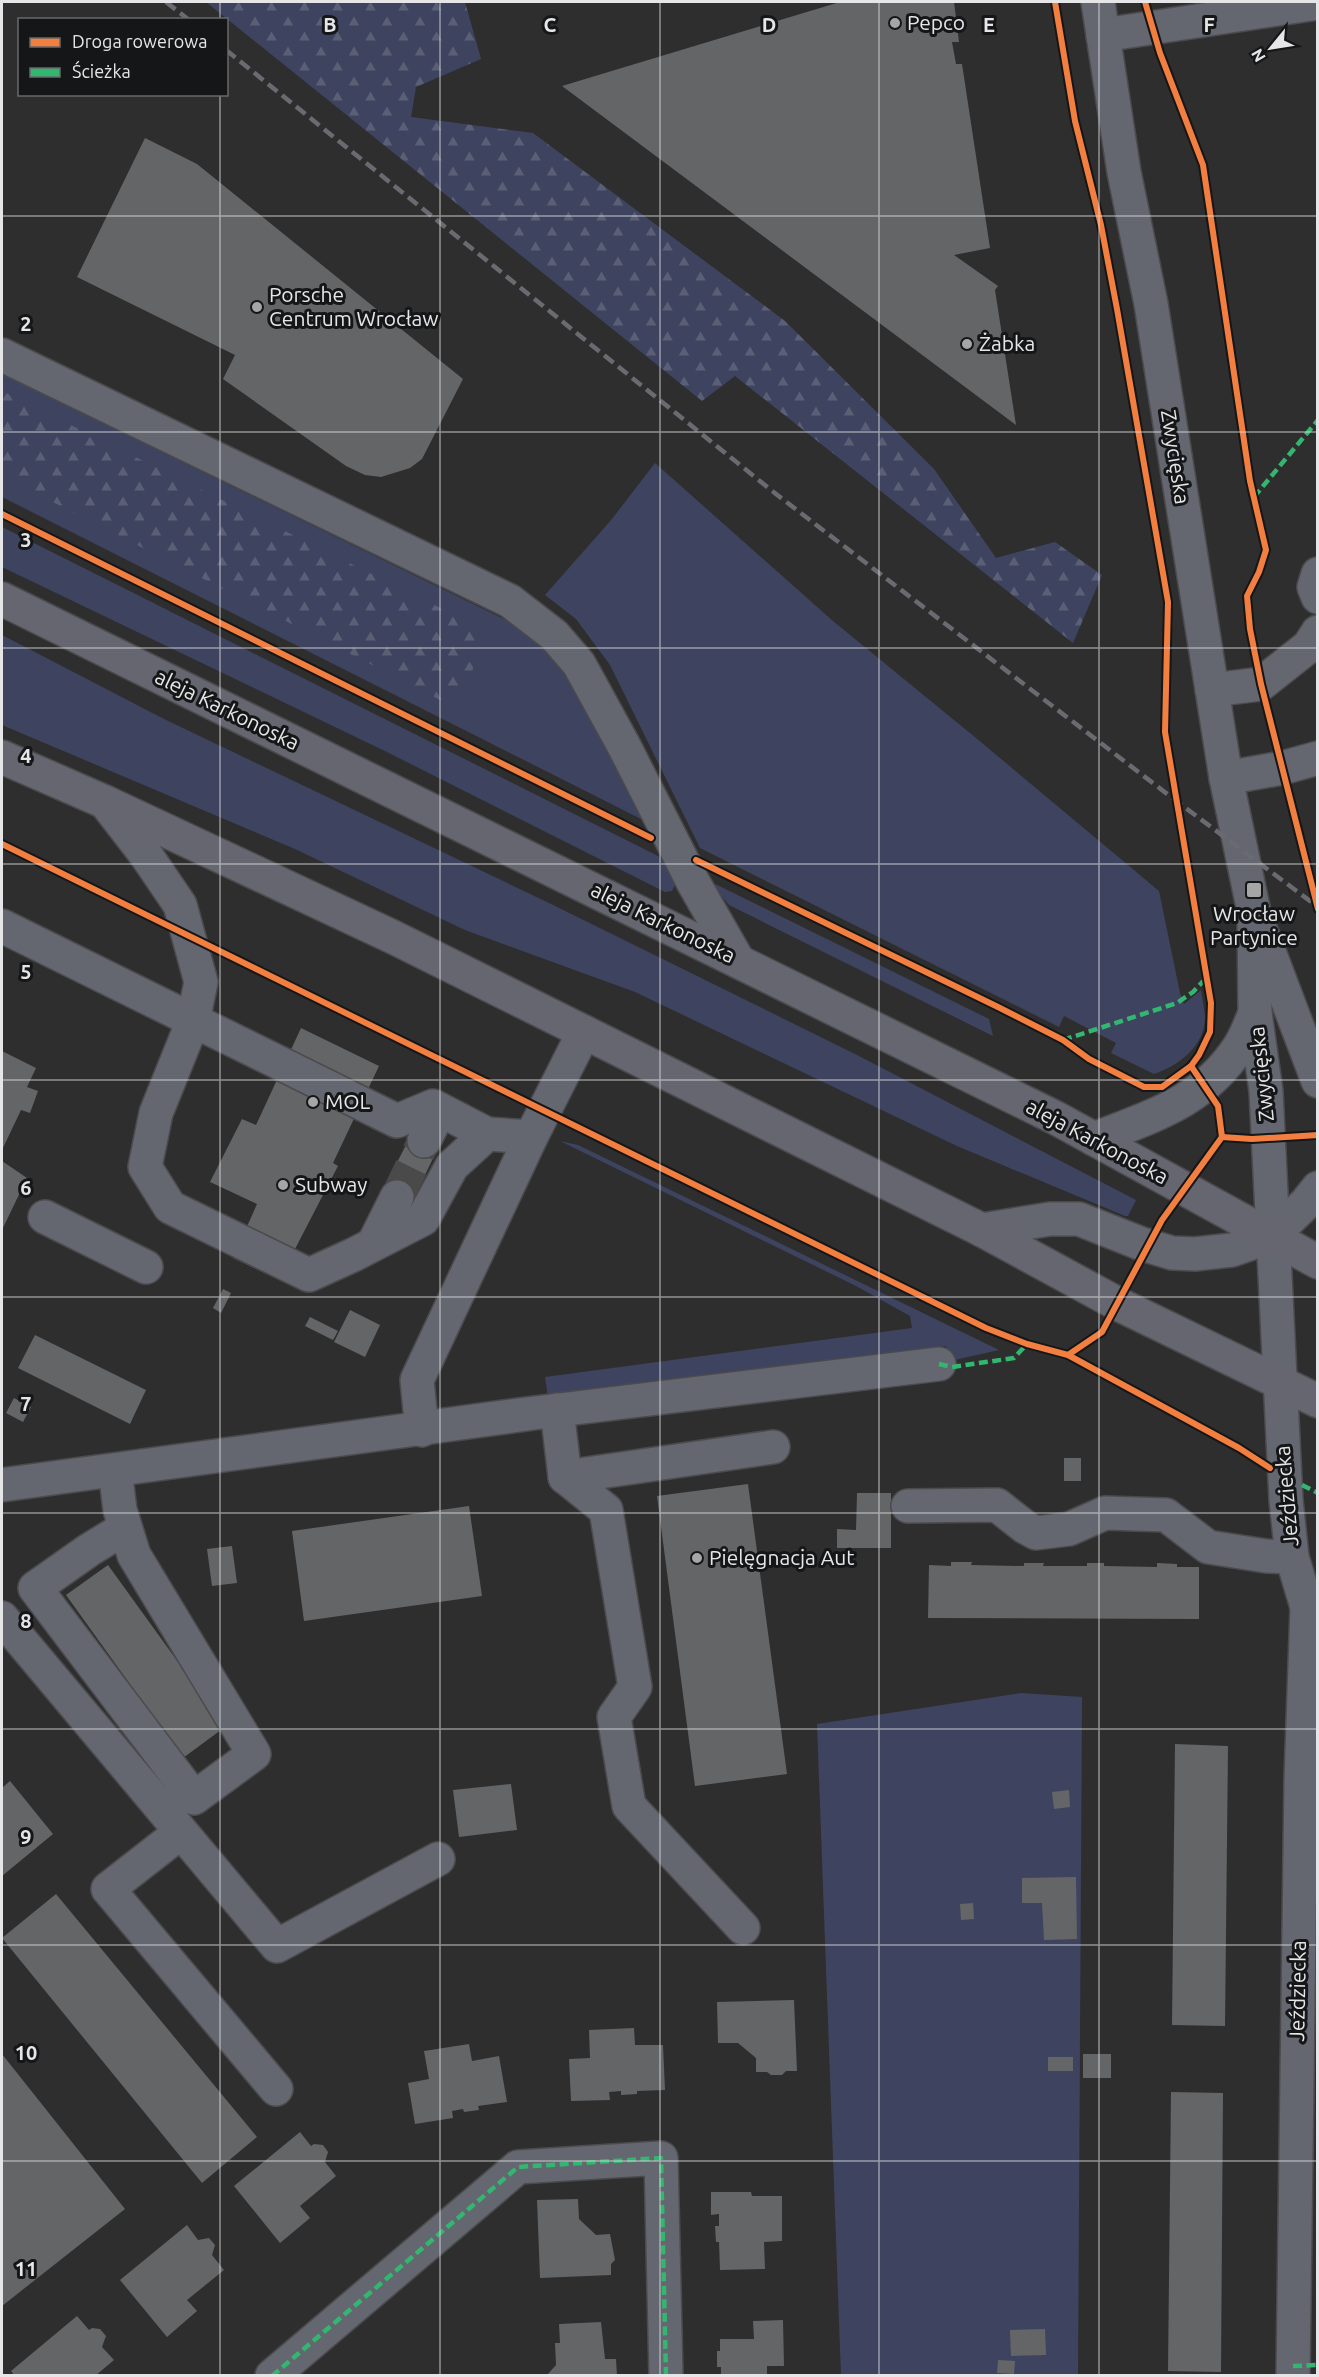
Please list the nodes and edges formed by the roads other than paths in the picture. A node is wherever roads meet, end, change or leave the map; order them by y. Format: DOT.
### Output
graph roads {
  1 [pos="1098,2"];
  2 [pos="1317,3"];
  3 [pos="1103,35"];
  4 [pos="2,355"];
  5 [pos="1317,574"];
  6 [pos="1317,597"];
  7 [pos="2,599"];
  8 [pos="1317,632"];
  9 [pos="1212,690"];
  10 [pos="2,757"];
  11 [pos="1317,758"];
  12 [pos="1226,778"];
  13 [pos="105,802"];
  14 [pos="1254,912"];
  15 [pos="2,926"];
  16 [pos="737,959"];
  17 [pos="1255,1013"];
  18 [pos="193,1021"];
  19 [pos="584,1032"];
  20 [pos="1317,1081"];
  21 [pos="440,1110"];
  22 [pos="488,1134"];
  23 [pos="531,1137"];
  24 [pos="1094,1139"];
  25 [pos="424,1141"];
  26 [pos="1317,1188"];
  27 [pos="397,1197"];
  28 [pos="45,1217"];
  29 [pos="982,1230"];
  30 [pos="1272,1236"];
  31 [pos="374,1243"];
  32 [pos="1317,1262"];
  33 [pos="146,1268"];
  34 [pos="939,1364"];
  35 [pos="1280,1383"];
  36 [pos="1317,1401"];
  37 [pos="557,1410"];
  38 [pos="422,1430"];
  39 [pos="773,1447"];
  40 [pos="115,1470"];
  41 [pos="565,1476"];
  42 [pos="2,1485"];
  43 [pos="908,1506"];
  44 [pos="125,1528"];
  45 [pos="1292,1557"];
  46 [pos="1312,1592"];
  47 [pos="2,1618"];
  48 [pos="181,1832"];
  49 [pos="438,1859"];
  50 [pos="743,1928"];
  51 [pos="276,2089"];
  52 [pos="1301,2369"];
  53 [pos="272,2376"];
  54 [pos="666,2376"];
  1 -- 3 [label="street, Zwycięska"];
  2 -- 3 [label="street"];
  3 -- 9 [label="street, Zwycięska"];
  4 -- 16 [label="street"];
  5 -- 6 [label="street"];
  7 -- 16 [label="main road, aleja Karkonoska"];
  8 -- 9 [label="street"];
  9 -- 12 [label="street, Zwycięska"];
  10 -- 13 [label="main road"];
  11 -- 12 [label="street"];
  12 -- 14 [label="street, Zwycięska"];
  13 -- 18 [label="street"];
  13 -- 19 [label="main road"];
  14 -- 17 [label="street, Zwycięska"];
  14 -- 20 [label="street, Zwycięska"];
  15 -- 18 [label="street"];
  16 -- 24 [label="main road, aleja Karkonoska"];
  17 -- 24 [label="street"];
  17 -- 30 [label="street, Zwycięska"];
  18 -- 21 [label="street"];
  18 -- 31 [label="street"];
  19 -- 23 [label="street"];
  19 -- 29 [label="main road"];
  21 -- 22 [label="street"];
  21 -- 25 [label="street"];
  22 -- 23 [label="street"];
  22 -- 31 [label="street"];
  23 -- 38 [label="street"];
  24 -- 30 [label="main road, aleja Karkonoska"];
  26 -- 30 [label="street"];
  27 -- 31 [label="street"];
  28 -- 33 [label="street"];
  29 -- 30 [label="street"];
  29 -- 35 [label="main road"];
  30 -- 32 [label="main road, aleja Karkonoska"];
  30 -- 35 [label="street, Zwycięska"];
  34 -- 37 [label="street"];
  35 -- 36 [label="main road"];
  35 -- 45 [label="street, Jeździecka"];
  37 -- 38 [label="street"];
  37 -- 41 [label="street"];
  38 -- 40 [label="street"];
  39 -- 41 [label="street"];
  40 -- 42 [label="street"];
  40 -- 44 [label="street"];
  41 -- 50 [label="street"];
  43 -- 45 [label="street"];
  44 -- 44 [label="street"];
  45 -- 46 [label="street, Jeździecka"];
  46 -- 52 [label="street, Jeździecka"];
  47 -- 48 [label="street"];
  48 -- 49 [label="street"];
  48 -- 51 [label="street"];
  53 -- 54 [label="street"];
}
